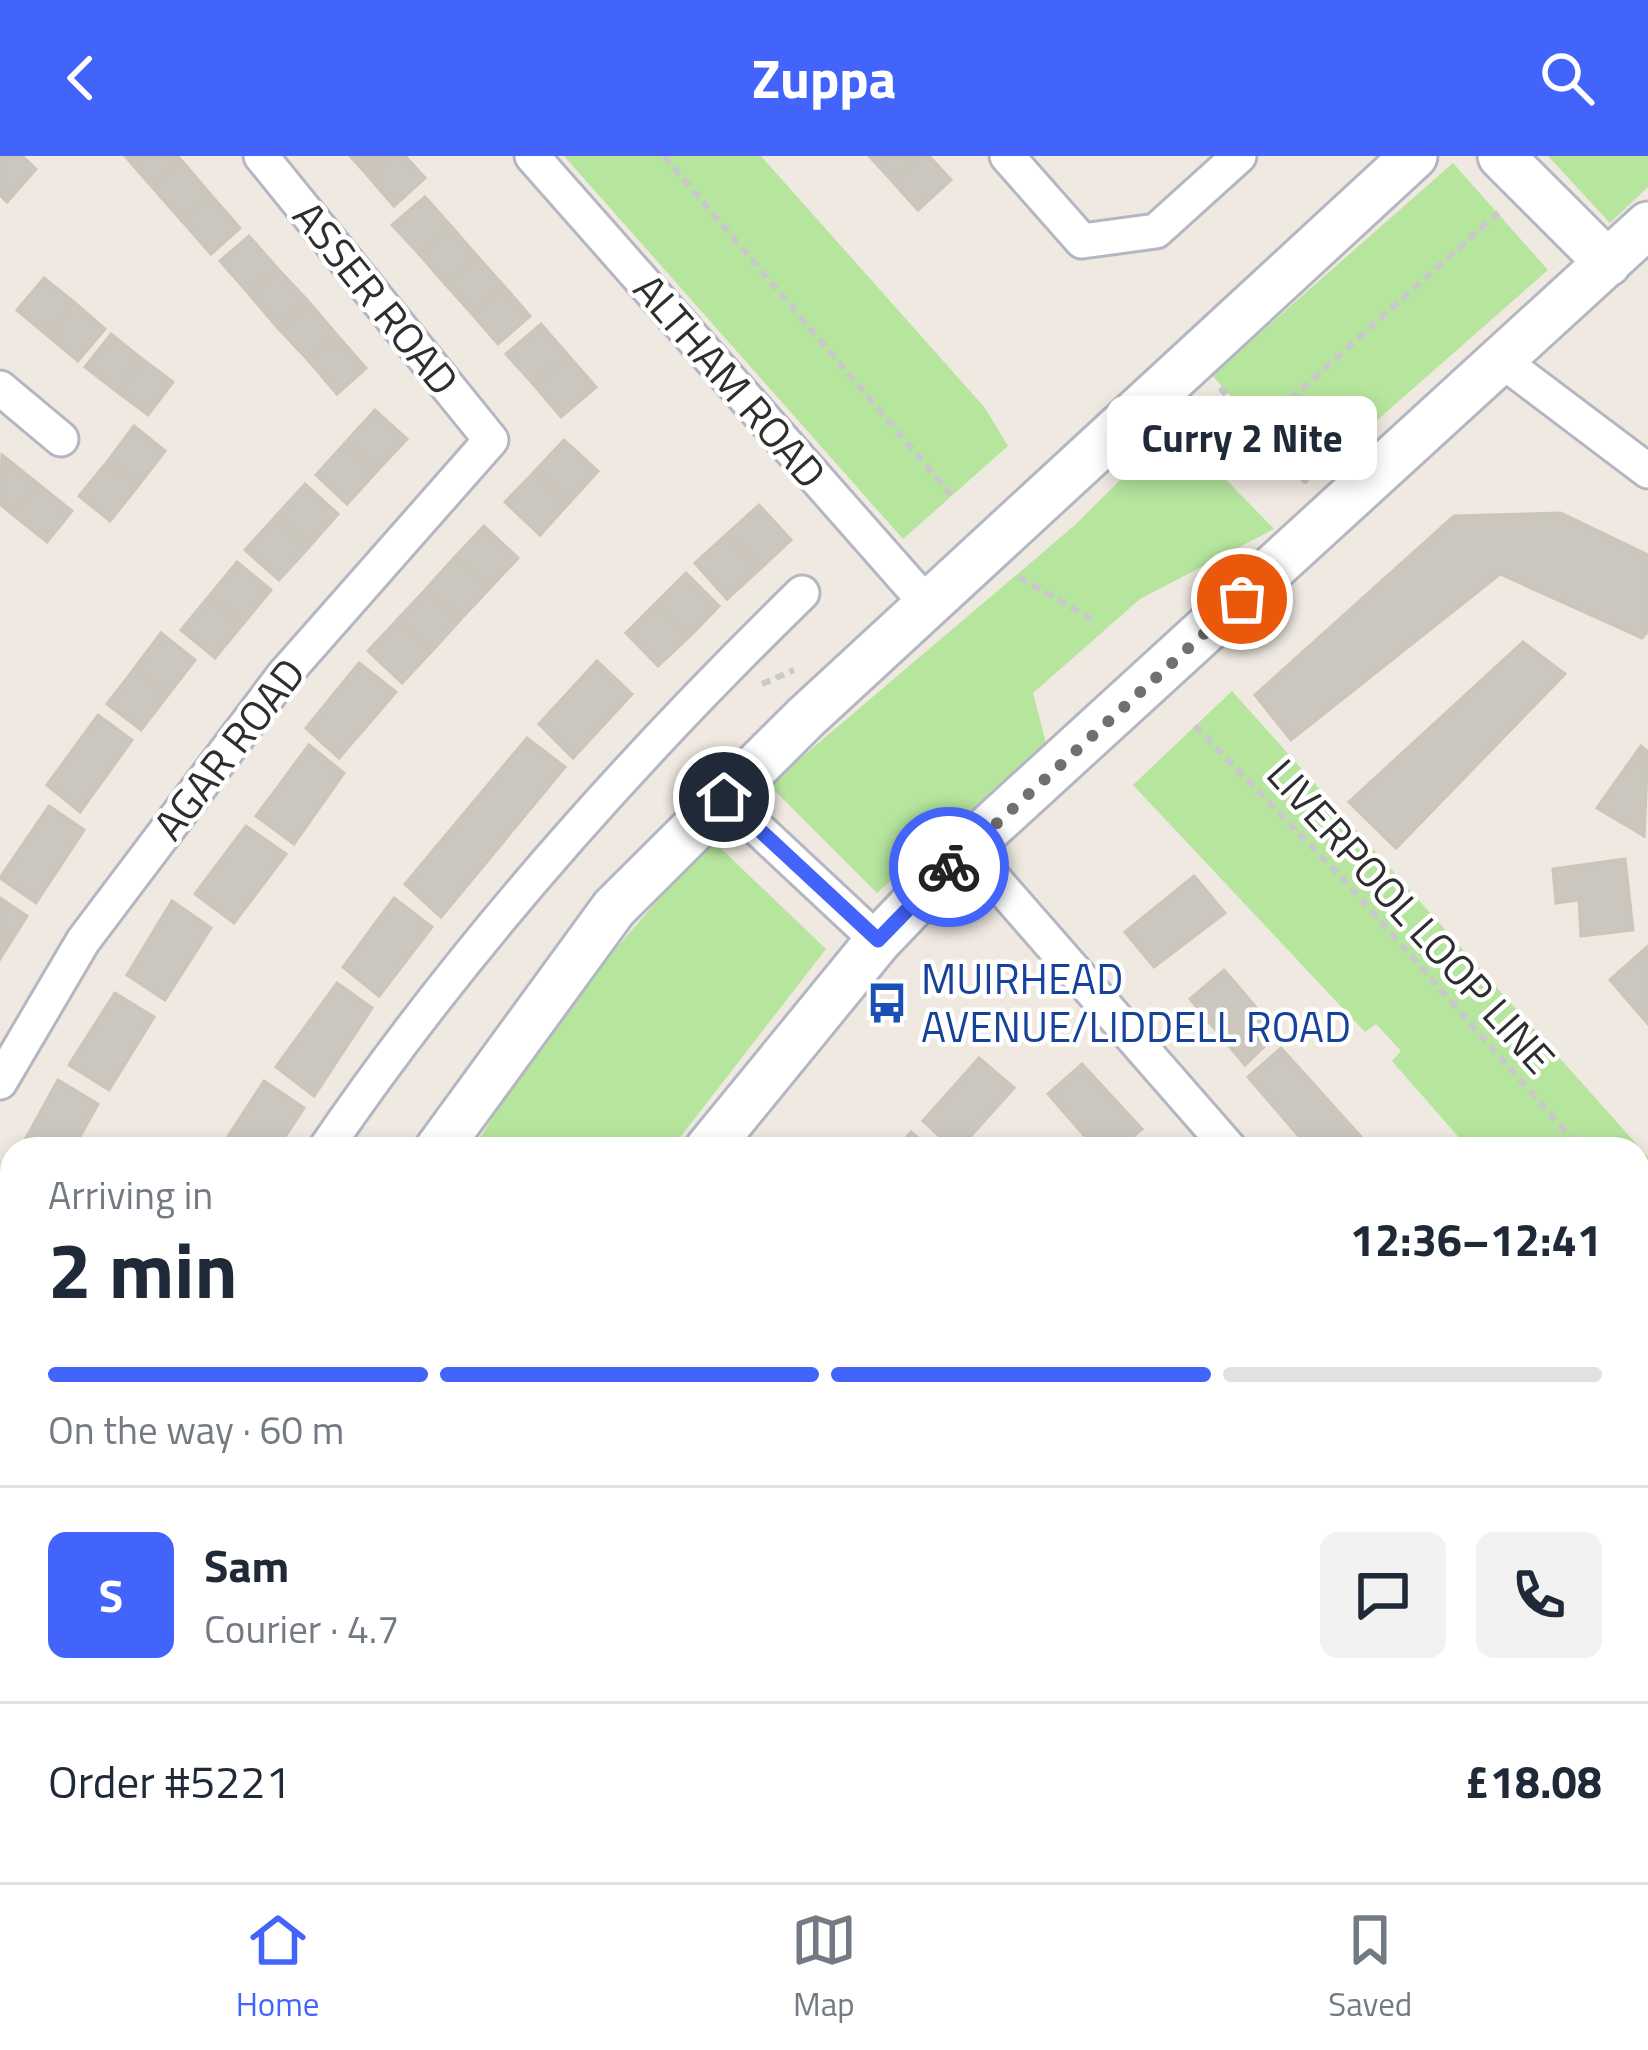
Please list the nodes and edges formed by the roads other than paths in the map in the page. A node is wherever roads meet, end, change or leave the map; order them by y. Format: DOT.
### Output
graph roads {
  1 [pos="261,156"];
  2 [pos="532,156"];
  3 [pos="1007,156"];
  4 [pos="1239,156"];
  5 [pos="1414,156"];
  6 [pos="1515,170"];
  7 [pos="1648,225"];
  8 [pos="1608,263"];
  9 [pos="1501,360"];
  10 [pos="0,388"];
  11 [pos="61,439"];
  12 [pos="491,440"];
  13 [pos="1648,471"];
  14 [pos="802,593"];
  15 [pos="928,605"];
  16 [pos="724,797"];
  17 [pos="967,848"];
  18 [pos="878,940"];
  19 [pos="0,1082"];
  20 [pos="334,1137"];
  21 [pos="447,1137"];
  22 [pos="718,1137"];
  23 [pos="1220,1137"];
  1 -- 12 [label="street, ASSER ROAD"];
  2 -- 15 [label="street, ALTHAM ROAD"];
  3 -- 4 [label="street"];
  5 -- 15 [label="street"];
  6 -- 8 [label="street"];
  7 -- 8 [label="street"];
  8 -- 9 [label="street"];
  9 -- 13 [label="street"];
  9 -- 17 [label="street"];
  10 -- 11 [label="street"];
  12 -- 19 [label="street, AGAR ROAD"];
  14 -- 20 [label="street"];
  15 -- 16 [label="street"];
  16 -- 18 [label="street"];
  16 -- 21 [label="street"];
  17 -- 18 [label="street"];
  17 -- 23 [label="street"];
  18 -- 22 [label="street"];
}
